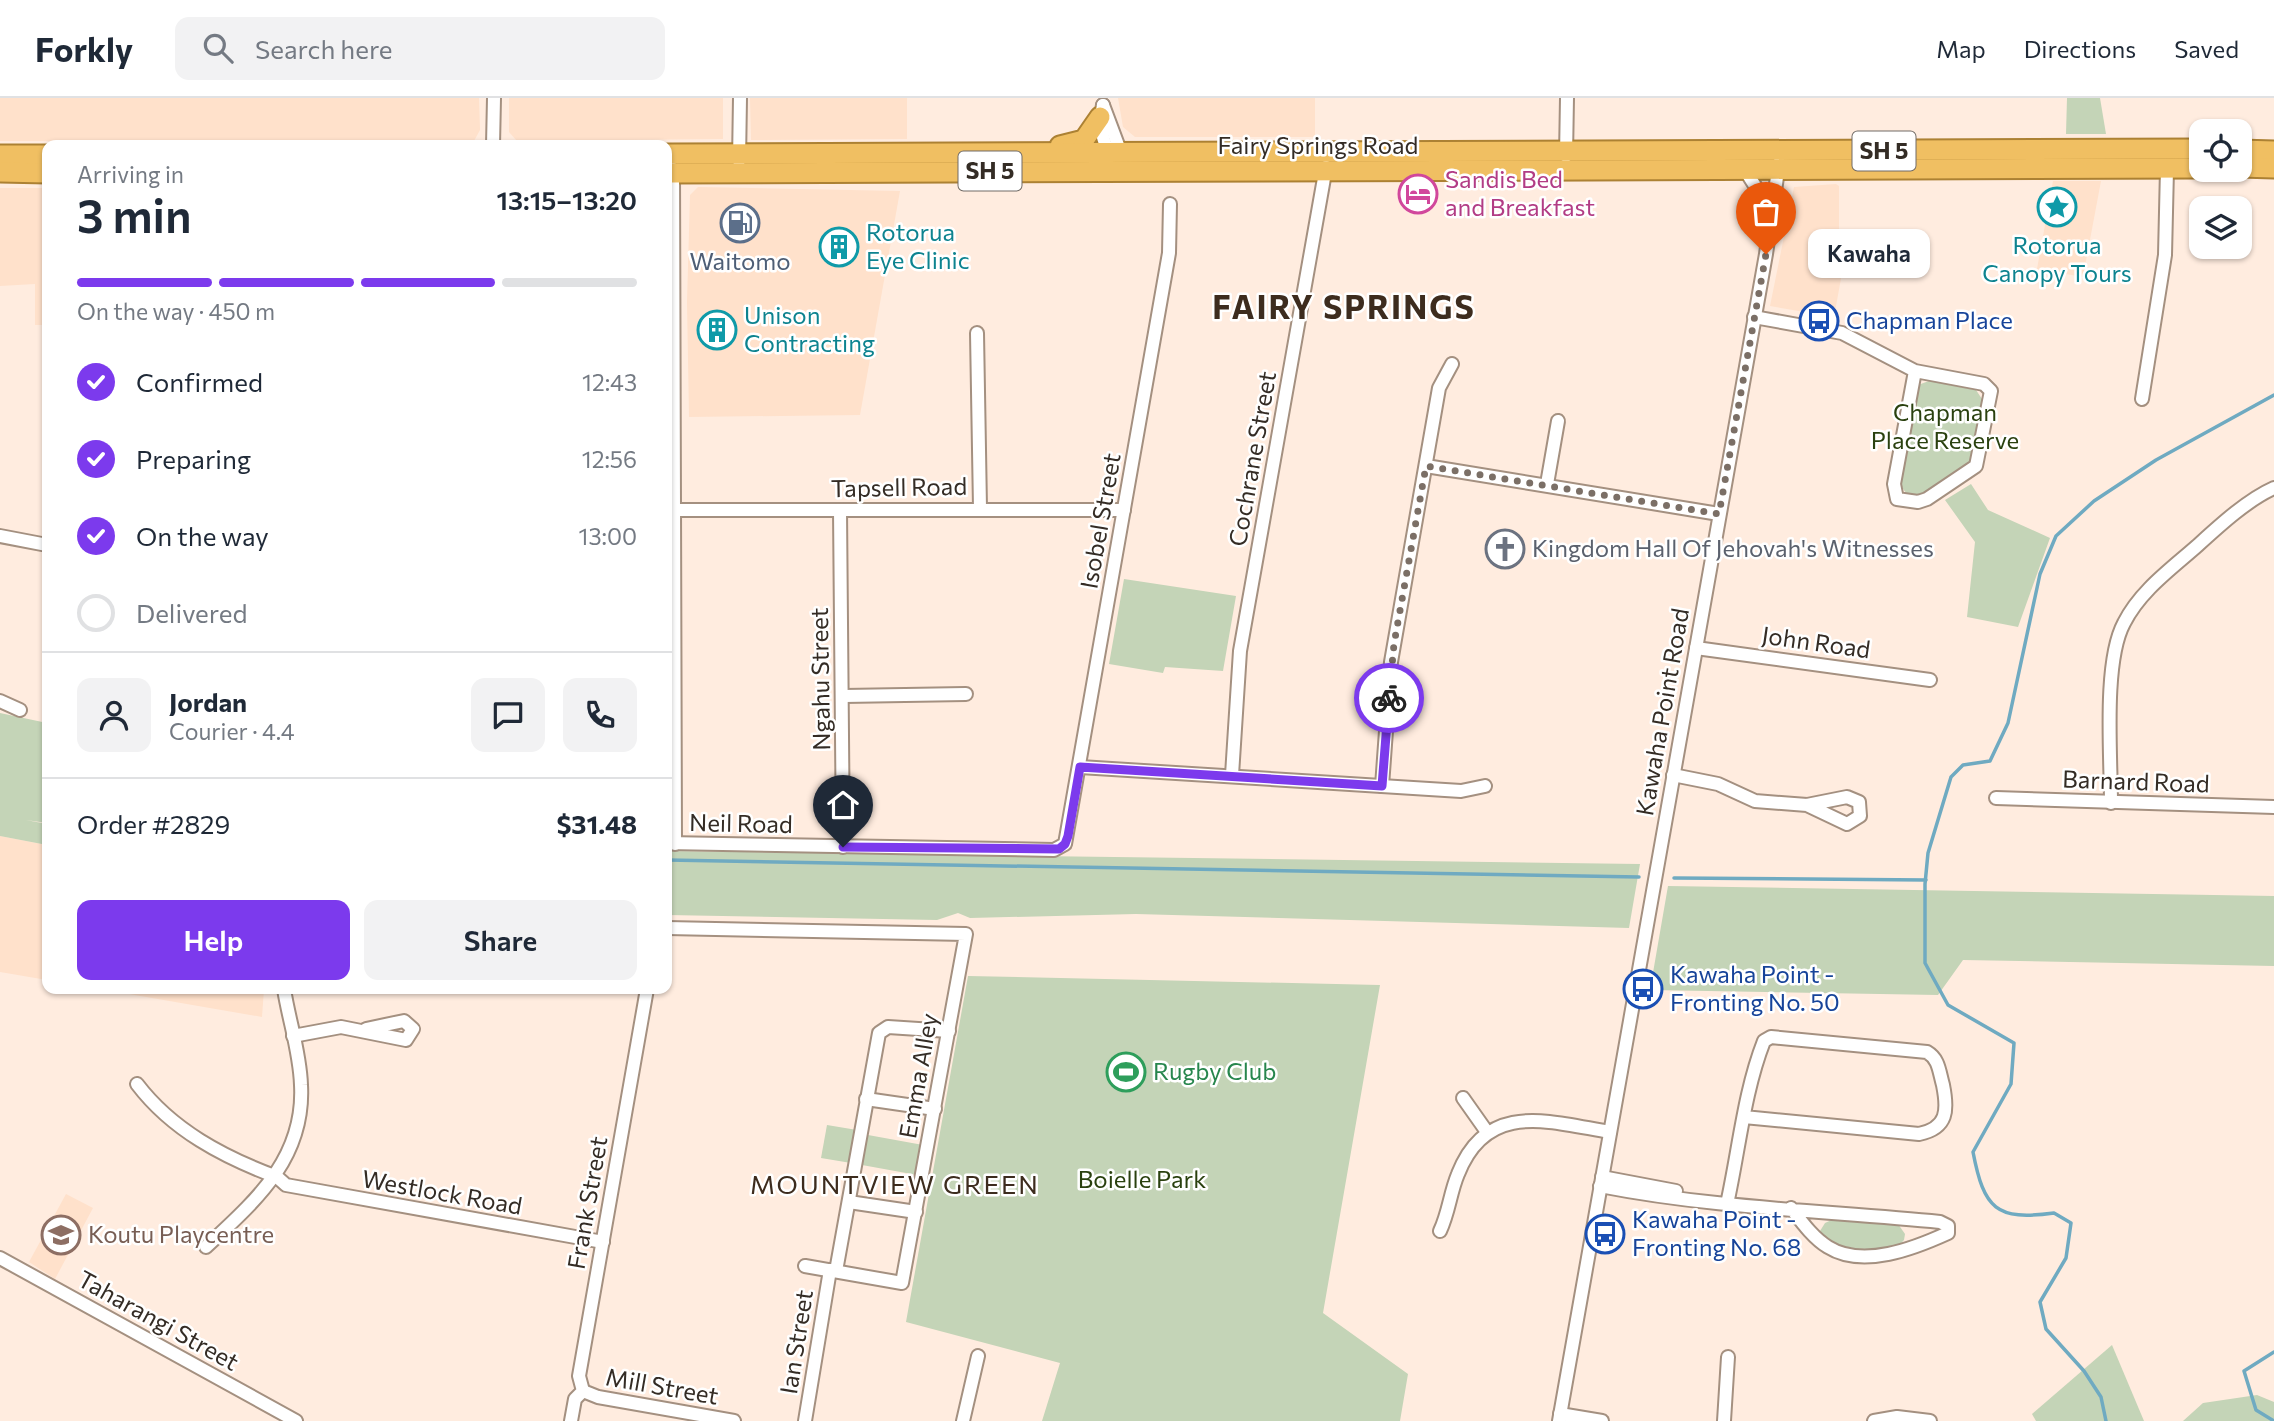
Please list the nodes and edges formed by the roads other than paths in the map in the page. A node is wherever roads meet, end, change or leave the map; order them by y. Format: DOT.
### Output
graph roads {
  1 [pos="494,98"];
  2 [pos="740,98"];
  3 [pos="1567,98"];
  4 [pos="1101,107"];
  5 [pos="494,140"];
  6 [pos="2074,149"];
  7 [pos="2189,149"];
  8 [pos="1962,150"];
  9 [pos="2252,150"];
  10 [pos="2274,150"];
  11 [pos="1116,151"];
  12 [pos="888,154"];
  13 [pos="979,154"];
  14 [pos="42,156"];
  15 [pos="1567,161"];
  16 [pos="1779,161"];
  17 [pos="1326,162"];
  18 [pos="739,163"];
  19 [pos="7,164"];
  20 [pos="672,164"];
  21 [pos="2252,167"];
  22 [pos="2189,168"];
  23 [pos="2274,168"];
  24 [pos="2167,169"];
  25 [pos="1745,170"];
  26 [pos="1969,170"];
  27 [pos="949,171"];
  28 [pos="1185,171"];
  29 [pos="42,172"];
  30 [pos="1003,172"];
  31 [pos="1170,204"];
  32 [pos="1766,254"];
  33 [pos="672,302"];
  34 [pos="1754,317"];
  35 [pos="977,333"];
  36 [pos="1452,365"];
  37 [pos="1915,371"];
  38 [pos="2142,399"];
  39 [pos="1558,421"];
  40 [pos="1426,466"];
  41 [pos="1547,484"];
  42 [pos="2274,488"];
  43 [pos="980,508"];
  44 [pos="675,510"];
  45 [pos="840,510"];
  46 [pos="1124,510"];
  47 [pos="1719,514"];
  48 [pos="0,536"];
  49 [pos="42,544"];
  50 [pos="672,614"];
  51 [pos="1696,648"];
  52 [pos="1930,680"];
  53 [pos="966,694"];
  54 [pos="844,696"];
  55 [pos="0,701"];
  56 [pos="20,710"];
  57 [pos="1080,767"];
  58 [pos="1232,775"];
  59 [pos="1673,775"];
  60 [pos="1382,786"];
  61 [pos="1485,786"];
  62 [pos="1996,798"];
  63 [pos="2111,803"];
  64 [pos="1807,805"];
  65 [pos="2274,807"];
  66 [pos="672,844"];
  67 [pos="1065,844"];
  68 [pos="843,847"];
  69 [pos="672,928"];
  70 [pos="284,994"];
  71 [pos="646,994"];
  72 [pos="366,1029"];
  73 [pos="949,1031"];
  74 [pos="293,1036"];
  75 [pos="137,1084"];
  76 [pos="1463,1097"];
  77 [pos="866,1099"];
  78 [pos="935,1109"];
  79 [pos="1744,1117"];
  80 [pos="1487,1132"];
  81 [pos="1610,1132"];
  82 [pos="277,1177"];
  83 [pos="1601,1182"];
  84 [pos="849,1202"];
  85 [pos="1727,1204"];
  86 [pos="1791,1208"];
  87 [pos="916,1212"];
  88 [pos="1440,1231"];
  89 [pos="603,1242"];
  90 [pos="206,1247"];
  91 [pos="0,1258"];
  92 [pos="805,1266"];
  93 [pos="833,1271"];
  94 [pos="978,1356"];
  95 [pos="1728,1357"];
  96 [pos="583,1391"];
  97 [pos="1560,1417"];
  98 [pos="296,1421"];
  99 [pos="571,1421"];
  100 [pos="734,1421"];
  101 [pos="805,1421"];
  102 [pos="963,1421"];
  103 [pos="1602,1421"];
  104 [pos="1724,1421"];
  105 [pos="1874,1421"];
  106 [pos="1930,1421"];
  1 -- 5 [label="street"];
  2 -- 18 [label="street"];
  3 -- 15 [label="street"];
  4 -- 11 [label="street"];
  4 -- 13 [label="highway"];
  6 -- 7 [label="highway, Fairy Springs Road / SH 5"];
  6 -- 8 [label="highway, Fairy Springs Road / SH 5"];
  6 -- 24 [label="highway"];
  8 -- 16 [label="highway, Fairy Springs Road / SH 5"];
  8 -- 26 [label="highway"];
  9 -- 10 [label="highway"];
  11 -- 13 [label="highway, Fairy Springs Road / SH 5"];
  11 -- 17 [label="highway, Fairy Springs Road / SH 5"];
  11 -- 28 [label="highway, SH 5"];
  11 -- 30 [label="highway, SH 5"];
  12 -- 13 [label="highway, Fairy Springs Road / SH 5"];
  12 -- 18 [label="highway, Fairy Springs Road / SH 5"];
  12 -- 27 [label="highway"];
  14 -- 19 [label="highway"];
  15 -- 16 [label="highway, Fairy Springs Road / SH 5"];
  15 -- 17 [label="highway, Fairy Springs Road / SH 5"];
  15 -- 25 [label="highway, Fairy Springs Road / SH 5"];
  16 -- 25 [label="highway, Fairy Springs Road / SH 5"];
  16 -- 26 [label="highway, Fairy Springs Road / SH 5"];
  16 -- 32 [label="street, Kawaha Point Road"];
  17 -- 28 [label="highway, Fairy Springs Road / SH 5"];
  17 -- 58 [label="street, Cochrane Street"];
  18 -- 20 [label="highway, Fairy Springs Road / SH 5"];
  18 -- 27 [label="highway, Fairy Springs Road / SH 5"];
  19 -- 29 [label="highway"];
  21 -- 23 [label="highway"];
  22 -- 24 [label="highway, Fairy Springs Road / SH 5"];
  24 -- 26 [label="highway, Fairy Springs Road / SH 5"];
  24 -- 38 [label="street"];
  25 -- 32 [label="street, Kawaha Point Road"];
  27 -- 30 [label="highway, Fairy Springs Road / SH 5"];
  28 -- 30 [label="highway, Fairy Springs Road / SH 5"];
  31 -- 46 [label="street, Isobel Street"];
  32 -- 34 [label="street, Kawaha Point Road"];
  33 -- 44 [label="street"];
  34 -- 37 [label="street"];
  34 -- 47 [label="street, Kawaha Point Road"];
  35 -- 43 [label="street"];
  36 -- 40 [label="street"];
  37 -- 37 [label="street"];
  39 -- 41 [label="street"];
  40 -- 41 [label="street"];
  40 -- 60 [label="street"];
  41 -- 47 [label="street"];
  42 -- 63 [label="street"];
  43 -- 45 [label="street, Tapsell Road"];
  43 -- 46 [label="street, Tapsell Road"];
  44 -- 45 [label="street, Tapsell Road"];
  44 -- 50 [label="street"];
  45 -- 54 [label="street, Ngahu Street"];
  46 -- 57 [label="street, Isobel Street"];
  47 -- 51 [label="street, Kawaha Point Road"];
  48 -- 49 [label="street"];
  51 -- 52 [label="street, John Road"];
  51 -- 59 [label="street, Kawaha Point Road"];
  53 -- 54 [label="street"];
  54 -- 68 [label="street, Ngahu Street"];
  55 -- 56 [label="street"];
  57 -- 58 [label="street"];
  57 -- 67 [label="street, Isobel Street"];
  58 -- 60 [label="street"];
  59 -- 64 [label="street"];
  59 -- 81 [label="street, Kawaha Point Road"];
  60 -- 61 [label="street"];
  62 -- 63 [label="street, Barnard Road"];
  63 -- 65 [label="street, Barnard Road"];
  66 -- 68 [label="street, Neil Road"];
  67 -- 68 [label="street, Neil Road"];
  69 -- 73 [label="street, Emma Alley"];
  70 -- 74 [label="street"];
  71 -- 89 [label="street, Frank Street"];
  72 -- 74 [label="street"];
  73 -- 77 [label="street, Ian Street"];
  73 -- 78 [label="street, Emma Alley"];
  74 -- 82 [label="street"];
  75 -- 82 [label="street, Westlock Road"];
  76 -- 80 [label="street"];
  77 -- 78 [label="street"];
  77 -- 84 [label="street, Ian Street"];
  78 -- 87 [label="street, Emma Alley"];
  79 -- 79 [label="street"];
  79 -- 85 [label="street"];
  80 -- 81 [label="street"];
  80 -- 88 [label="street"];
  81 -- 83 [label="street, Kawaha Point Road"];
  82 -- 89 [label="street, Westlock Road"];
  82 -- 90 [label="street"];
  83 -- 85 [label="street"];
  83 -- 97 [label="street, Kawaha Point Road"];
  84 -- 87 [label="street"];
  84 -- 93 [label="street, Ian Street"];
  85 -- 86 [label="street"];
  86 -- 86 [label="street"];
  87 -- 93 [label="street, Emma Alley"];
  89 -- 96 [label="street, Frank Street"];
  91 -- 98 [label="street, Taharangi Street"];
  92 -- 93 [label="street"];
  93 -- 101 [label="street, Ian Street"];
  94 -- 102 [label="street"];
  95 -- 104 [label="street"];
  96 -- 99 [label="street, Frank Street"];
  96 -- 100 [label="street, Mill Street"];
  97 -- 103 [label="street"];
  105 -- 106 [label="street"];
}
